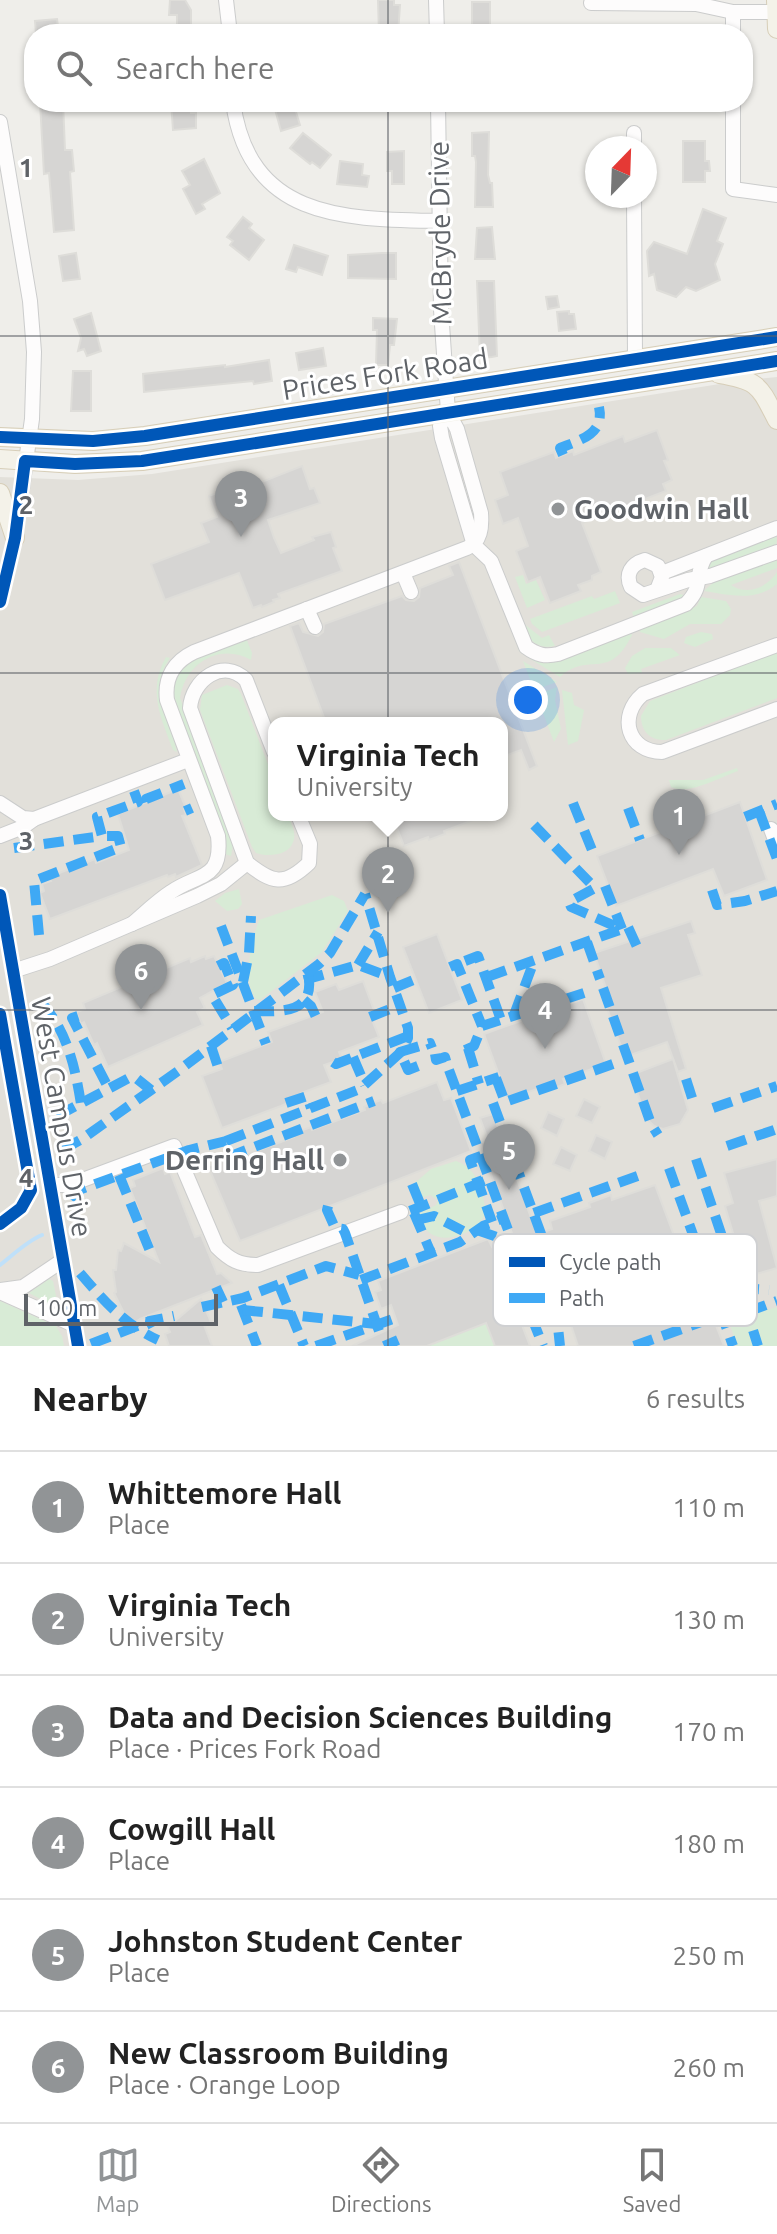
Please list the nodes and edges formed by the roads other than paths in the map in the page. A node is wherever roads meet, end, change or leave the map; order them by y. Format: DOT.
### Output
graph roads {
  1 [pos="226,0"];
  2 [pos="436,0"];
  3 [pos="776,0"];
  4 [pos="591,3"];
  5 [pos="733,12"];
  6 [pos="776,12"];
  7 [pos="229,24"];
  8 [pos="437,24"];
  9 [pos="733,24"];
  10 [pos="777,29"];
  11 [pos="235,112"];
  12 [pos="438,112"];
  13 [pos="733,112"];
  14 [pos="0,122"];
  15 [pos="777,195"];
  16 [pos="634,208"];
  17 [pos="439,221"];
  18 [pos="777,337"];
  19 [pos="635,358"];
  20 [pos="777,361"];
  21 [pos="700,372"];
  22 [pos="447,388"];
  23 [pos="448,412"];
  24 [pos="777,420"];
  25 [pos="0,437"];
  26 [pos="29,440"];
  27 [pos="0,459"];
  28 [pos="25,461"];
  29 [pos="0,493"];
  30 [pos="777,528"];
  31 [pos="15,538"];
  32 [pos="474,545"];
  33 [pos="777,552"];
  34 [pos="706,556"];
  35 [pos="403,573"];
  36 [pos="662,573"];
  37 [pos="699,578"];
  38 [pos="657,590"];
  39 [pos="411,592"];
  40 [pos="0,602"];
  41 [pos="307,609"];
  42 [pos="315,627"];
  43 [pos="777,645"];
  44 [pos="777,709"];
  45 [pos="268,737"];
  46 [pos="188,760"];
  47 [pos="0,803"];
  48 [pos="34,819"];
  49 [pos="300,821"];
  50 [pos="771,829"];
  51 [pos="0,836"];
  52 [pos="777,845"];
  53 [pos="247,863"];
  54 [pos="0,895"];
  55 [pos="132,924"];
  56 [pos="13,971"];
  57 [pos="50,1185"];
  58 [pos="401,1212"];
  59 [pos="63,1260"];
  60 [pos="0,1291"];
  61 [pos="74,1325"];
  62 [pos="78,1346"];
  1 -- 7 [label="street"];
  2 -- 8 [label="street"];
  3 -- 6 [label="main road"];
  4 -- 5 [label="street"];
  5 -- 6 [label="street"];
  5 -- 9 [label="street"];
  6 -- 10 [label="main road"];
  11 -- 17 [label="street"];
  12 -- 17 [label="street, McBryde Drive"];
  13 -- 15 [label="street"];
  14 -- 26 [label="street"];
  16 -- 19 [label="street"];
  17 -- 22 [label="street, McBryde Drive"];
  18 -- 19 [label="main road, Prices Fork Road"];
  19 -- 22 [label="main road, Prices Fork Road"];
  20 -- 21 [label="main road, Prices Fork Road"];
  21 -- 23 [label="main road, Prices Fork Road"];
  21 -- 24 [label="main road"];
  22 -- 23 [label="street, McBryde Drive"];
  22 -- 26 [label="main road, Prices Fork Road"];
  23 -- 28 [label="main road, Prices Fork Road"];
  23 -- 32 [label="street, McBryde Drive"];
  25 -- 26 [label="main road, Prices Fork Road"];
  26 -- 28 [label="street"];
  27 -- 28 [label="main road, Prices Fork Road"];
  28 -- 31 [label="street"];
  29 -- 31 [label="main road"];
  30 -- 34 [label="street"];
  31 -- 40 [label="street"];
  32 -- 35 [label="street"];
  32 -- 37 [label="street"];
  33 -- 37 [label="street"];
  34 -- 36 [label="street"];
  34 -- 37 [label="street"];
  35 -- 39 [label="street"];
  35 -- 41 [label="street"];
  36 -- 38 [label="street"];
  36 -- 38 [label="street"];
  37 -- 38 [label="street"];
  41 -- 42 [label="street"];
  41 -- 46 [label="street"];
  43 -- 44 [label="street"];
  45 -- 53 [label="street"];
  46 -- 48 [label="street"];
  46 -- 55 [label="street"];
  47 -- 48 [label="street"];
  48 -- 51 [label="street"];
  49 -- 53 [label="street"];
  50 -- 52 [label="street"];
  53 -- 55 [label="street"];
  54 -- 56 [label="street, West Campus Drive"];
  55 -- 56 [label="street"];
  56 -- 57 [label="street, West Campus Drive"];
  57 -- 58 [label="street"];
  57 -- 59 [label="street, West Campus Drive"];
  59 -- 60 [label="street"];
  59 -- 61 [label="street, West Campus Drive"];
  60 -- 61 [label="street"];
  61 -- 62 [label="street, West Campus Drive"];
}
